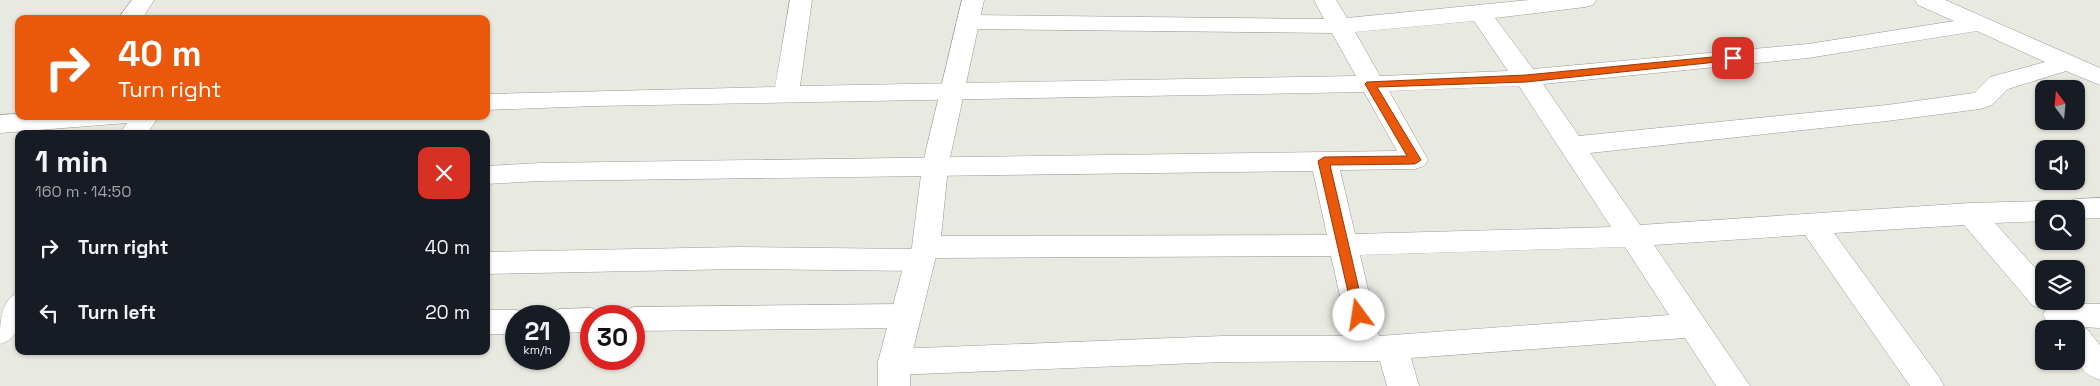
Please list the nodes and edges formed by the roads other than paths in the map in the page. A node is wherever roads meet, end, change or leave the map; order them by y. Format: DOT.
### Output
graph roads {
  1 [pos="801,0"];
  2 [pos="1325,0"];
  3 [pos="1585,0"];
  4 [pos="1926,0"];
  5 [pos="1474,7"];
  6 [pos="971,11"];
  7 [pos="1979,24"];
  8 [pos="1339,26"];
  9 [pos="2067,63"];
  10 [pos="2100,77"];
  11 [pos="1526,78"];
  12 [pos="1370,84"];
  13 [pos="952,92"];
  14 [pos="786,96"];
  15 [pos="490,102"];
  16 [pos="62,120"];
  17 [pos="0,124"];
  18 [pos="1572,146"];
  19 [pos="1324,161"];
  20 [pos="935,167"];
  21 [pos="490,175"];
  22 [pos="2100,208"];
  23 [pos="2085,209"];
  24 [pos="2035,211"];
  25 [pos="1970,214"];
  26 [pos="1812,224"];
  27 [pos="1633,236"];
  28 [pos="1342,246"];
  29 [pos="923,254"];
  30 [pos="490,263"];
  31 [pos="15,310"];
  32 [pos="905,316"];
  33 [pos="2059,316"];
  34 [pos="2100,316"];
  35 [pos="645,319"];
  36 [pos="490,322"];
  37 [pos="505,322"];
  38 [pos="1693,325"];
  39 [pos="15,331"];
  40 [pos="0,332"];
  41 [pos="1379,348"];
  42 [pos="2100,367"];
  43 [pos="894,374"];
  44 [pos="1403,386"];
  45 [pos="1734,386"];
  46 [pos="1928,386"];
  1 -- 14 [label="street"];
  2 -- 8 [label="street"];
  3 -- 5 [label="street"];
  4 -- 7 [label="street"];
  5 -- 8 [label="street"];
  5 -- 11 [label="street"];
  6 -- 8 [label="street"];
  6 -- 13 [label="street"];
  7 -- 9 [label="street"];
  7 -- 11 [label="street"];
  8 -- 12 [label="street"];
  9 -- 10 [label="street"];
  9 -- 18 [label="street"];
  11 -- 12 [label="street"];
  11 -- 18 [label="street"];
  12 -- 13 [label="street"];
  12 -- 19 [label="street"];
  13 -- 14 [label="street"];
  13 -- 20 [label="street"];
  14 -- 15 [label="street"];
  16 -- 17 [label="street"];
  18 -- 27 [label="street"];
  19 -- 20 [label="street"];
  19 -- 28 [label="street"];
  20 -- 21 [label="street"];
  20 -- 29 [label="street"];
  22 -- 23 [label="street"];
  24 -- 25 [label="street"];
  25 -- 26 [label="street"];
  25 -- 33 [label="street"];
  26 -- 27 [label="street"];
  26 -- 46 [label="street"];
  27 -- 28 [label="street"];
  27 -- 38 [label="street"];
  28 -- 29 [label="street"];
  28 -- 41 [label="street"];
  29 -- 30 [label="street"];
  29 -- 32 [label="street"];
  31 -- 40 [label="street"];
  32 -- 35 [label="street"];
  32 -- 43 [label="street"];
  33 -- 34 [label="street"];
  33 -- 42 [label="street"];
  36 -- 37 [label="street"];
  38 -- 41 [label="street"];
  38 -- 45 [label="street"];
  39 -- 40 [label="street"];
  41 -- 43 [label="street"];
  41 -- 44 [label="street"];
}
